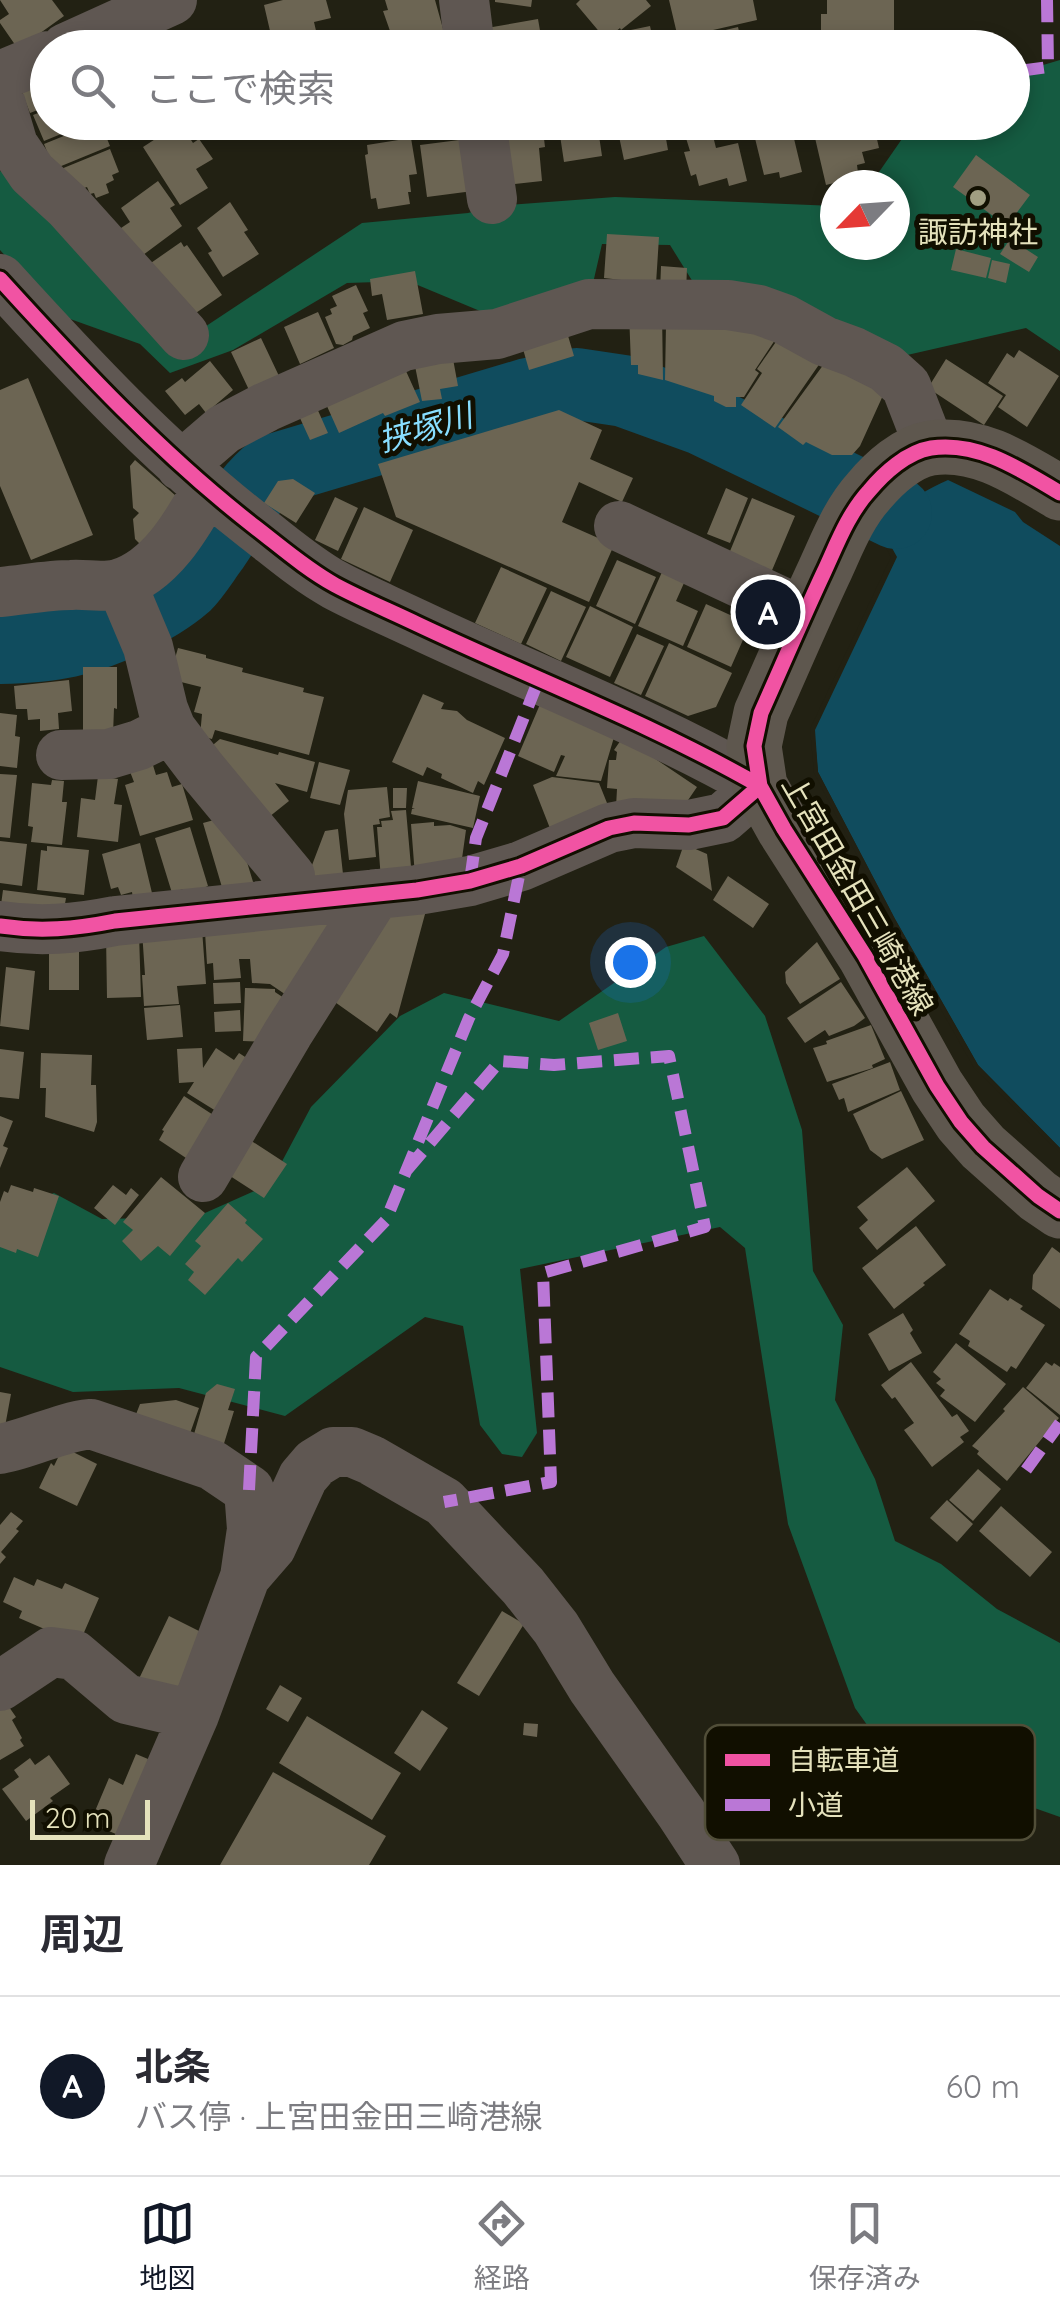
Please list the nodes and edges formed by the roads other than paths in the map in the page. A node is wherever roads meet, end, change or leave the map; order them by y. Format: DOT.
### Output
graph roads {
  1 [pos="172,0"];
  2 [pos="464,0"];
  3 [pos="106,30"];
  4 [pos="468,30"];
  5 [pos="30,64"];
  6 [pos="0,76"];
  7 [pos="0,101"];
  8 [pos="484,140"];
  9 [pos="492,200"];
  10 [pos="0,279"];
  11 [pos="184,335"];
  12 [pos="911,458"];
  13 [pos="1060,493"];
  14 [pos="214,494"];
  15 [pos="619,526"];
  16 [pos="0,592"];
  17 [pos="130,604"];
  18 [pos="805,613"];
  19 [pos="171,728"];
  20 [pos="61,755"];
  21 [pos="760,786"];
  22 [pos="376,894"];
  23 [pos="290,902"];
  24 [pos="0,926"];
  25 [pos="203,1176"];
  26 [pos="1060,1211"];
  27 [pos="0,1449"];
  28 [pos="246,1577"];
  29 [pos="0,1686"];
  30 [pos="194,1715"];
  31 [pos="129,1865"];
  32 [pos="714,1865"];
  1 -- 3 [label="street"];
  2 -- 4 [label="street"];
  5 -- 6 [label="street"];
  7 -- 11 [label="street"];
  8 -- 9 [label="street"];
  10 -- 14 [label="street"];
  12 -- 13 [label="main road"];
  12 -- 14 [label="street"];
  12 -- 18 [label="main road, 上宮田金田三崎港線"];
  14 -- 17 [label="street"];
  14 -- 21 [label="street"];
  15 -- 18 [label="street"];
  16 -- 17 [label="street"];
  17 -- 19 [label="street"];
  18 -- 21 [label="main road, 上宮田金田三崎港線"];
  19 -- 20 [label="street"];
  19 -- 23 [label="street"];
  21 -- 22 [label="street"];
  21 -- 26 [label="main road, 上宮田金田三崎港線"];
  22 -- 23 [label="street"];
  22 -- 25 [label="street"];
  23 -- 24 [label="street"];
  27 -- 28 [label="street"];
  28 -- 30 [label="street"];
  28 -- 32 [label="street"];
  29 -- 30 [label="street"];
  30 -- 31 [label="street"];
}
